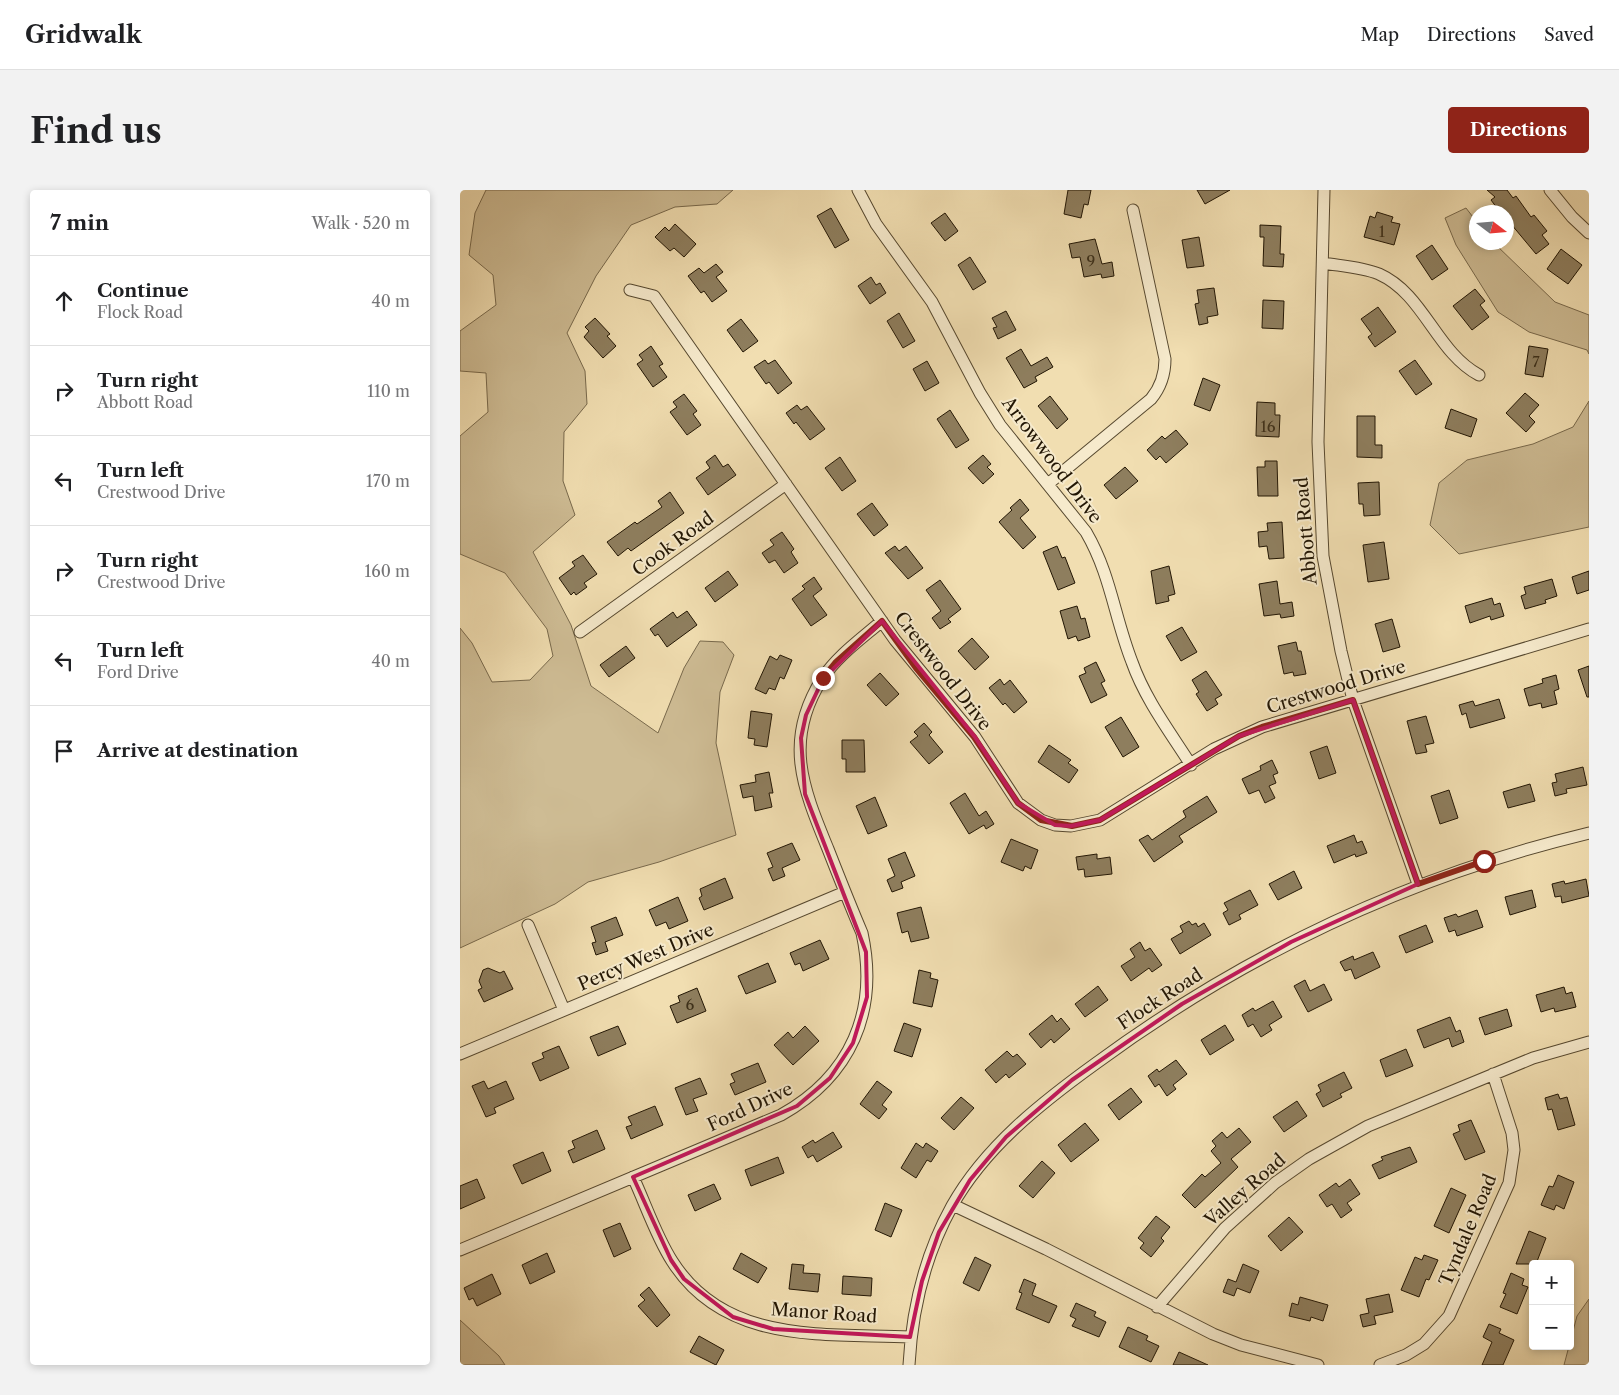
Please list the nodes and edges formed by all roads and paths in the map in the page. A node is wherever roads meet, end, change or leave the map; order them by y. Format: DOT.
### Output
graph roads {
  1 [pos="858,190"];
  2 [pos="1324,190"];
  3 [pos="1550,190"];
  4 [pos="1133,210"];
  5 [pos="1589,233"];
  6 [pos="1322,263"];
  7 [pos="630,290"];
  8 [pos="1479,375"];
  9 [pos="786,484"];
  10 [pos="1048,484"];
  11 [pos="882,621"];
  12 [pos="1589,630"];
  13 [pos="580,632"];
  14 [pos="1353,700"];
  15 [pos="1191,765"];
  16 [pos="1589,833"];
  17 [pos="1418,884"];
  18 [pos="845,892"];
  19 [pos="528,925"];
  20 [pos="564,1010"];
  21 [pos="1589,1042"];
  22 [pos="460,1054"];
  23 [pos="1494,1074"];
  24 [pos="633,1178"];
  25 [pos="953,1205"];
  26 [pos="460,1250"];
  27 [pos="1157,1307"];
  28 [pos="910,1337"];
  29 [pos="909,1365"];
  30 [pos="1318,1365"];
  31 [pos="1380,1365"];
  1 -- 10 [label="street, Arrowwood Drive"];
  2 -- 6 [label="street, Abbott Road"];
  3 -- 5 [label="street"];
  4 -- 10 [label="street"];
  6 -- 8 [label="street"];
  6 -- 14 [label="street, Abbott Road"];
  7 -- 9 [label="street, Crestwood Drive"];
  9 -- 11 [label="street, Crestwood Drive"];
  9 -- 13 [label="street, Cook Road"];
  10 -- 15 [label="street, Arrowwood Drive"];
  11 -- 15 [label="street, Crestwood Drive"];
  11 -- 18 [label="street, Ford Drive"];
  12 -- 14 [label="street, Crestwood Drive"];
  14 -- 15 [label="street, Crestwood Drive"];
  14 -- 17 [label="street, Abbott Road"];
  16 -- 17 [label="street, Flock Road"];
  17 -- 25 [label="street, Flock Road"];
  18 -- 20 [label="street, Percy West Drive"];
  18 -- 24 [label="street, Ford Drive"];
  19 -- 20 [label="street"];
  20 -- 22 [label="street, Percy West Drive"];
  21 -- 23 [label="street, Valley Road"];
  23 -- 27 [label="street, Valley Road"];
  23 -- 31 [label="street, Tyndale Road"];
  24 -- 26 [label="street, Ford Drive"];
  24 -- 28 [label="street, Manor Road"];
  25 -- 27 [label="street"];
  25 -- 28 [label="street, Flock Road"];
  27 -- 30 [label="street"];
  28 -- 29 [label="street, Flock Road"];
}
